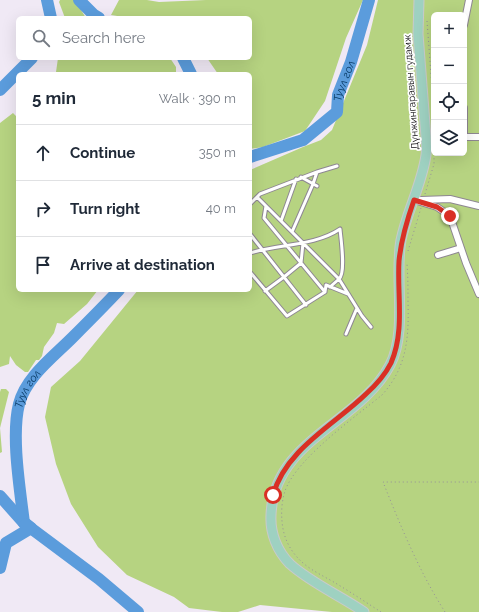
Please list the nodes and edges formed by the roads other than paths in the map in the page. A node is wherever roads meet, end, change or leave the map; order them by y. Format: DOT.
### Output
graph roads {
  1 [pos="419,0"];
  2 [pos="469,0"];
  3 [pos="467,12"];
  4 [pos="430,137"];
  5 [pos="467,137"];
  6 [pos="479,137"];
  7 [pos="337,166"];
  8 [pos="317,172"];
  9 [pos="301,177"];
  10 [pos="296,179"];
  11 [pos="313,184"];
  12 [pos="317,186"];
  13 [pos="257,197"];
  14 [pos="414,200"];
  15 [pos="252,202"];
  16 [pos="266,206"];
  17 [pos="479,206"];
  18 [pos="281,222"];
  19 [pos="292,232"];
  20 [pos="252,236"];
  21 [pos="303,243"];
  22 [pos="286,245"];
  23 [pos="461,248"];
  24 [pos="262,249"];
  25 [pos="252,252"];
  26 [pos="438,255"];
  27 [pos="301,263"];
  28 [pos="252,275"];
  29 [pos="284,277"];
  30 [pos="339,279"];
  31 [pos="330,287"];
  32 [pos="265,291"];
  33 [pos="325,292"];
  34 [pos="348,294"];
  35 [pos="479,294"];
  36 [pos="306,304"];
  37 [pos="357,308"];
  38 [pos="371,327"];
  39 [pos="346,334"];
  40 [pos="364,612"];
  1 -- 4 [label="main road, Дүнжингаравын гудамж"];
  2 -- 3 [label="street"];
  4 -- 14 [label="main road, Дүнжингаравын гудамж"];
  5 -- 6 [label="street"];
  7 -- 8 [label="lane"];
  8 -- 9 [label="lane"];
  8 -- 11 [label="lane"];
  9 -- 10 [label="lane"];
  9 -- 11 [label="lane"];
  10 -- 13 [label="lane"];
  10 -- 18 [label="lane"];
  11 -- 12 [label="lane"];
  11 -- 19 [label="lane"];
  13 -- 15 [label="lane"];
  13 -- 16 [label="lane"];
  14 -- 17 [label="street"];
  14 -- 23 [label="street"];
  14 -- 40 [label="main road, Дүнжингаравын гудамж"];
  16 -- 18 [label="lane"];
  16 -- 22 [label="lane"];
  18 -- 19 [label="lane"];
  19 -- 21 [label="lane"];
  20 -- 24 [label="lane"];
  21 -- 22 [label="lane"];
  21 -- 27 [label="lane"];
  21 -- 30 [label="lane"];
  21 -- 30 [label="lane"];
  22 -- 24 [label="lane"];
  22 -- 27 [label="lane"];
  23 -- 26 [label="street"];
  23 -- 35 [label="street"];
  24 -- 25 [label="lane"];
  24 -- 29 [label="lane"];
  27 -- 29 [label="lane"];
  27 -- 33 [label="lane"];
  28 -- 32 [label="lane"];
  29 -- 32 [label="lane"];
  29 -- 36 [label="lane"];
  30 -- 31 [label="lane"];
  30 -- 34 [label="lane"];
  31 -- 33 [label="lane"];
  31 -- 34 [label="lane"];
  32 -- 36 [label="lane"];
  33 -- 36 [label="lane"];
  34 -- 37 [label="lane"];
  37 -- 38 [label="lane"];
  37 -- 39 [label="lane"];
}
